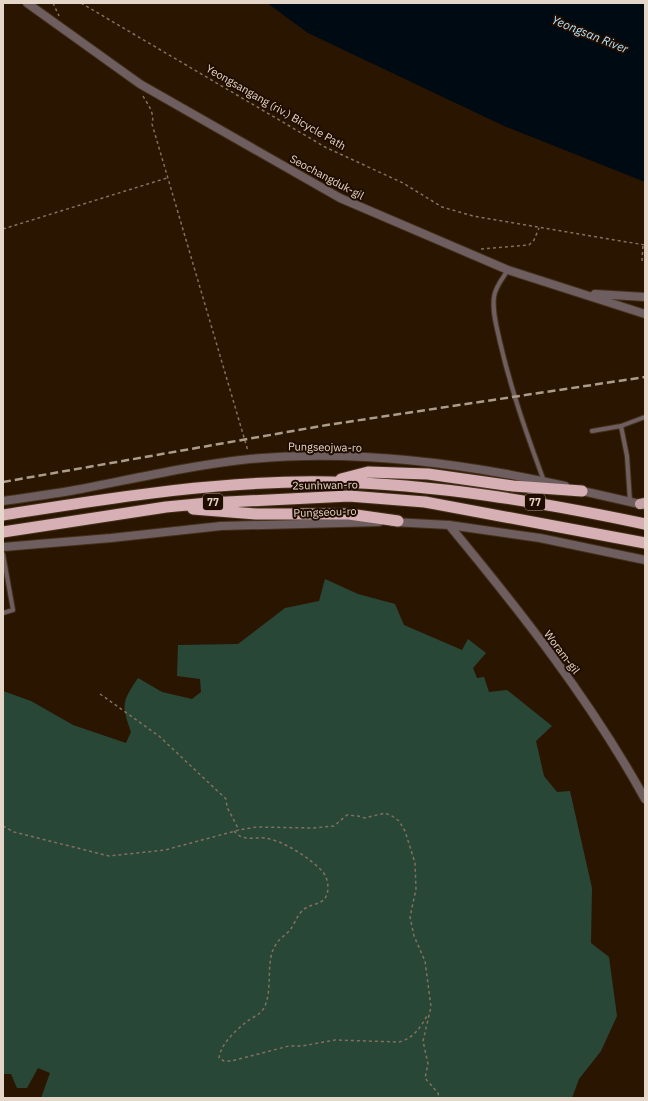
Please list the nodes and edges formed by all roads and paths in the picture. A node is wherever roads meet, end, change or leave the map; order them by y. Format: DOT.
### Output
graph roads {
  1 [pos="27,3"];
  2 [pos="81,3"];
  3 [pos="140,84"];
  4 [pos="167,178"];
  5 [pos="539,228"];
  6 [pos="3,229"];
  7 [pos="644,245"];
  8 [pos="477,249"];
  9 [pos="642,261"];
  10 [pos="508,270"];
  11 [pos="583,293"];
  12 [pos="645,298"];
  13 [pos="645,314"];
  14 [pos="645,417"];
  15 [pos="620,426"];
  16 [pos="592,431"];
  17 [pos="251,459"];
  18 [pos="544,481"];
  19 [pos="329,482"];
  20 [pos="582,491"];
  21 [pos="3,501"];
  22 [pos="640,503"];
  23 [pos="166,507"];
  24 [pos="3,515"];
  25 [pos="398,522"];
  26 [pos="645,524"];
  27 [pos="450,525"];
  28 [pos="3,532"];
  29 [pos="645,543"];
  30 [pos="3,547"];
  31 [pos="3,554"];
  32 [pos="645,560"];
  33 [pos="3,613"];
  34 [pos="100,694"];
  35 [pos="645,800"];
  36 [pos="3,826"];
  37 [pos="239,830"];
  38 [pos="234,831"];
  39 [pos="430,1010"];
  40 [pos="439,1098"];
  1 -- 3 [label="street, Seochangduk-gil"];
  2 -- 5 [label="path, Yeongsangang (riv.) Bicycle Path"];
  3 -- 4 [label="path"];
  3 -- 10 [label="street, Seochangduk-gil"];
  4 -- 6 [label="path"];
  4 -- 17 [label="path"];
  5 -- 7 [label="path, Yeongsangang (riv.) Bicycle Path"];
  5 -- 8 [label="path"];
  7 -- 9 [label="path, Yeongsangang (riv.) Bicycle Path"];
  10 -- 11 [label="street, Seochangduk-gil"];
  10 -- 18 [label="lane"];
  11 -- 12 [label="street"];
  11 -- 13 [label="street, Seochangduk-gil"];
  14 -- 15 [label="lane"];
  15 -- 16 [label="lane"];
  15 -- 22 [label="lane"];
  17 -- 18 [label="street, Pungseojwa-ro"];
  17 -- 21 [label="street, Pungseojwa-ro"];
  18 -- 20 [label="street, Pungseojwa-ro"];
  19 -- 20 [label="highway"];
  19 -- 24 [label="highway, 2sunhwan-ro / 77"];
  19 -- 26 [label="highway, 2sunhwan-ro / 77"];
  20 -- 22 [label="street, Pungseojwa-ro"];
  23 -- 25 [label="highway"];
  23 -- 28 [label="highway, 2sunhwan-ro / 77"];
  23 -- 29 [label="highway, 2sunhwan-ro / 77"];
  25 -- 27 [label="street, Pungseou-ro"];
  25 -- 30 [label="street, Pungseou-ro"];
  27 -- 32 [label="street, Pungseou-ro"];
  27 -- 35 [label="street, Woram-gil"];
  31 -- 33 [label="lane"];
  34 -- 37 [label="path"];
  36 -- 38 [label="path"];
  37 -- 38 [label="path"];
  37 -- 39 [label="path"];
  38 -- 39 [label="path"];
  39 -- 40 [label="path"];
}
